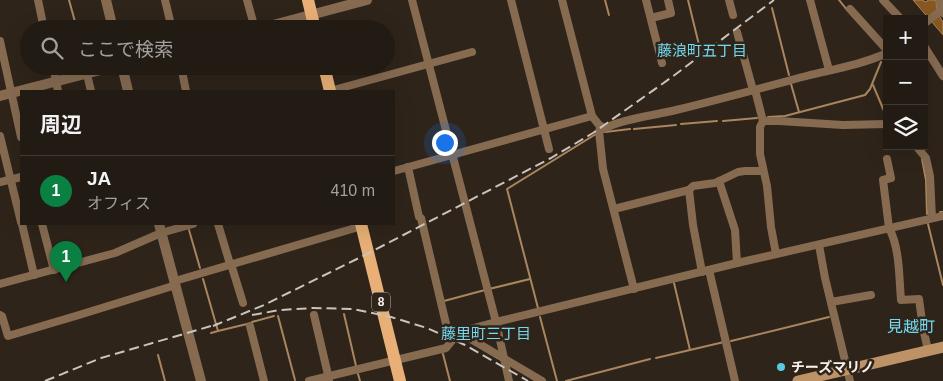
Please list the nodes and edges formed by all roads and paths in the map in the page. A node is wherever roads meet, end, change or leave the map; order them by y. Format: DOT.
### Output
graph roads {
  1 [pos="38,0"];
  2 [pos="106,0"];
  3 [pos="165,0"];
  4 [pos="247,0"];
  5 [pos="308,0"];
  6 [pos="367,0"];
  7 [pos="412,0"];
  8 [pos="511,0"];
  9 [pos="562,0"];
  10 [pos="646,0"];
  11 [pos="668,0"];
  12 [pos="729,0"];
  13 [pos="810,0"];
  14 [pos="883,0"];
  15 [pos="939,5"];
  16 [pos="850,9"];
  17 [pos="312,14"];
  18 [pos="733,15"];
  19 [pos="897,15"];
  20 [pos="651,18"];
  21 [pos="928,19"];
  22 [pos="42,20"];
  23 [pos="111,20"];
  24 [pos="170,20"];
  25 [pos="253,20"];
  26 [pos="290,20"];
  27 [pos="313,20"];
  28 [pos="737,32"];
  29 [pos="0,41"];
  30 [pos="883,47"];
  31 [pos="472,52"];
  32 [pos="928,52"];
  33 [pos="883,54"];
  34 [pos="662,63"];
  35 [pos="428,64"];
  36 [pos="829,70"];
  37 [pos="395,73"];
  38 [pos="77,75"];
  39 [pos="87,75"];
  40 [pos="124,75"];
  41 [pos="183,75"];
  42 [pos="326,75"];
  43 [pos="388,75"];
  44 [pos="943,76"];
  45 [pos="57,86"];
  46 [pos="31,90"];
  47 [pos="91,90"];
  48 [pos="128,90"];
  49 [pos="186,90"];
  50 [pos="330,90"];
  51 [pos="334,90"];
  52 [pos="754,90"];
  53 [pos="20,92"];
  54 [pos="12,93"];
  55 [pos="0,96"];
  56 [pos="592,116"];
  57 [pos="763,122"];
  58 [pos="883,124"];
  59 [pos="604,128"];
  60 [pos="544,130"];
  61 [pos="20,131"];
  62 [pos="0,137"];
  63 [pos="549,149"];
  64 [pos="919,150"];
  65 [pos="452,155"];
  66 [pos="887,159"];
  67 [pos="408,167"];
  68 [pos="395,171"];
  69 [pos="763,171"];
  70 [pos="20,177"];
  71 [pos="11,179"];
  72 [pos="719,181"];
  73 [pos="0,182"];
  74 [pos="689,190"];
  75 [pos="614,209"];
  76 [pos="20,215"];
  77 [pos="943,216"];
  78 [pos="932,218"];
  79 [pos="22,225"];
  80 [pos="42,225"];
  81 [pos="185,225"];
  82 [pos="218,225"];
  83 [pos="362,225"];
  84 [pos="160,228"];
  85 [pos="889,228"];
  86 [pos="819,245"];
  87 [pos="776,254"];
  88 [pos="738,263"];
  89 [pos="231,264"];
  90 [pos="54,270"];
  91 [pos="706,271"];
  92 [pos="34,275"];
  93 [pos="175,283"];
  94 [pos="0,284"];
  95 [pos="634,288"];
  96 [pos="870,295"];
  97 [pos="831,302"];
  98 [pos="243,303"];
  99 [pos="0,315"];
  100 [pos="314,315"];
  101 [pos="496,322"];
  102 [pos="250,326"];
  103 [pos="459,332"];
  104 [pos="943,346"];
  105 [pos="928,350"];
  106 [pos="504,359"];
  107 [pos="395,361"];
  108 [pos="847,369"];
  109 [pos="329,379"];
  110 [pos="201,381"];
  111 [pos="264,381"];
  112 [pos="310,381"];
  113 [pos="400,381"];
  114 [pos="509,381"];
  115 [pos="542,381"];
  116 [pos="736,381"];
  117 [pos="798,381"];
  118 [pos="850,381"];
  1 -- 22 [label="street"];
  2 -- 23 [label="street"];
  3 -- 24 [label="street"];
  4 -- 25 [label="street"];
  5 -- 17 [label="main road"];
  6 -- 17 [label="street"];
  7 -- 35 [label="street"];
  8 -- 60 [label="street"];
  9 -- 56 [label="street"];
  10 -- 20 [label="street"];
  11 -- 20 [label="street"];
  12 -- 18 [label="street"];
  13 -- 36 [label="street"];
  14 -- 19 [label="street"];
  15 -- 21 [label="street"];
  16 -- 30 [label="street"];
  17 -- 26 [label="street"];
  17 -- 27 [label="main road"];
  20 -- 34 [label="street"];
  28 -- 52 [label="street"];
  29 -- 54 [label="street"];
  31 -- 35 [label="street"];
  32 -- 44 [label="street"];
  33 -- 36 [label="street"];
  35 -- 37 [label="street"];
  35 -- 65 [label="street"];
  36 -- 52 [label="street"];
  38 -- 45 [label="street"];
  39 -- 47 [label="street"];
  40 -- 48 [label="street"];
  41 -- 49 [label="street"];
  42 -- 50 [label="main road"];
  43 -- 51 [label="street"];
  45 -- 46 [label="street"];
  52 -- 57 [label="street"];
  52 -- 59 [label="street"];
  53 -- 54 [label="street"];
  54 -- 55 [label="street"];
  54 -- 61 [label="street"];
  56 -- 59 [label="street"];
  56 -- 60 [label="street"];
  57 -- 58 [label="street"];
  57 -- 69 [label="street"];
  59 -- 75 [label="street"];
  60 -- 63 [label="street"];
  60 -- 65 [label="street"];
  62 -- 71 [label="street"];
  64 -- 78 [label="street"];
  65 -- 67 [label="street"];
  65 -- 101 [label="street"];
  66 -- 85 [label="street"];
  67 -- 68 [label="street"];
  67 -- 103 [label="street"];
  69 -- 72 [label="street"];
  69 -- 87 [label="street"];
  70 -- 71 [label="street"];
  71 -- 73 [label="street"];
  71 -- 76 [label="street"];
  72 -- 74 [label="street"];
  72 -- 88 [label="street"];
  74 -- 75 [label="street"];
  74 -- 91 [label="street"];
  75 -- 95 [label="street"];
  77 -- 78 [label="street"];
  78 -- 85 [label="street"];
  79 -- 92 [label="street"];
  80 -- 90 [label="street"];
  81 -- 84 [label="street"];
  82 -- 89 [label="street"];
  83 -- 89 [label="street"];
  83 -- 107 [label="main road, 8"];
  84 -- 90 [label="street"];
  84 -- 93 [label="street"];
  85 -- 86 [label="street"];
  85 -- 105 [label="street"];
  86 -- 87 [label="street"];
  86 -- 97 [label="street"];
  87 -- 88 [label="street"];
  88 -- 91 [label="street"];
  89 -- 93 [label="street"];
  89 -- 98 [label="street"];
  90 -- 92 [label="street"];
  91 -- 95 [label="street"];
  91 -- 116 [label="street"];
  92 -- 94 [label="street"];
  93 -- 99 [label="street"];
  93 -- 110 [label="street"];
  95 -- 101 [label="street"];
  96 -- 97 [label="street"];
  97 -- 108 [label="street"];
  100 -- 109 [label="street"];
  101 -- 103 [label="street"];
  101 -- 106 [label="street"];
  102 -- 111 [label="street"];
  103 -- 106 [label="street"];
  103 -- 107 [label="street"];
  104 -- 105 [label="main road"];
  105 -- 108 [label="main road"];
  106 -- 114 [label="street"];
  106 -- 115 [label="street"];
  107 -- 109 [label="street"];
  107 -- 113 [label="main road, 8"];
  108 -- 117 [label="main road"];
  108 -- 118 [label="street"];
  109 -- 112 [label="street"];
}
